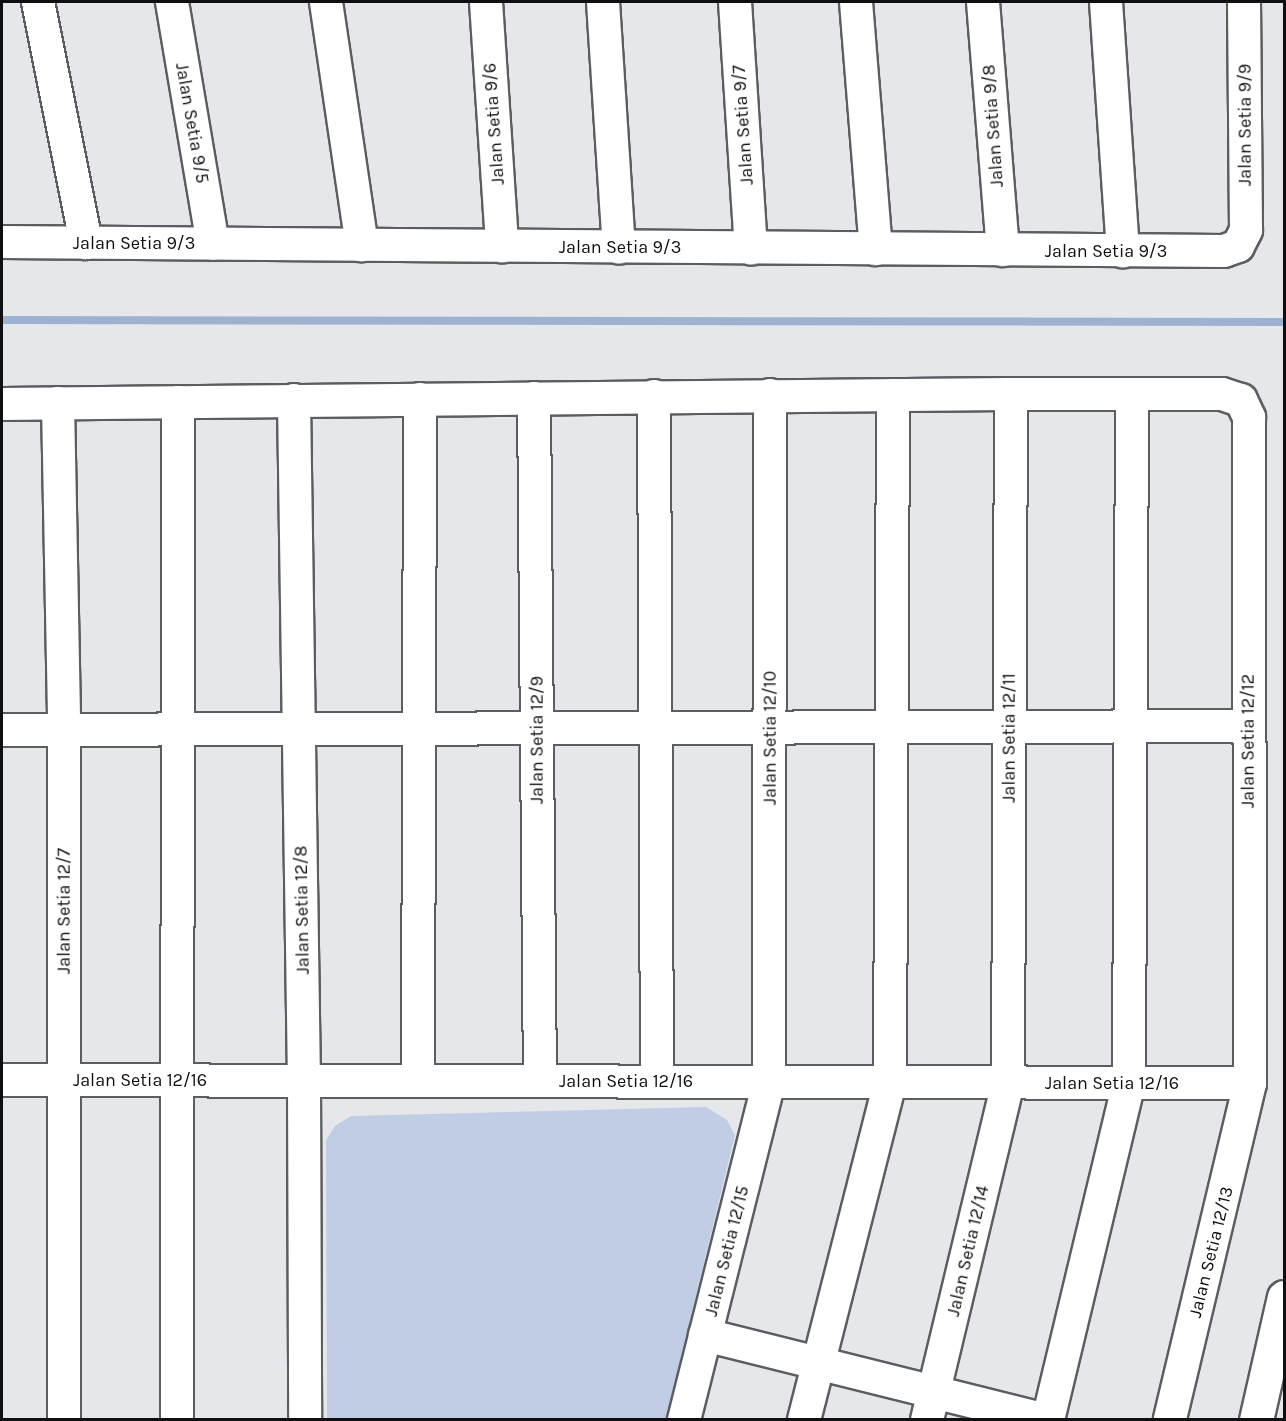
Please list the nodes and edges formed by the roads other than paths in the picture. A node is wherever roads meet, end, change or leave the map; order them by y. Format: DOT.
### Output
graph roads {
  1 [pos="38,2"];
  2 [pos="172,2"];
  3 [pos="326,2"];
  4 [pos="486,2"];
  5 [pos="603,2"];
  6 [pos="735,2"];
  7 [pos="856,2"];
  8 [pos="984,2"];
  9 [pos="1106,2"];
  10 [pos="1244,2"];
  11 [pos="2,242"];
  12 [pos="86,243"];
  13 [pos="213,244"];
  14 [pos="362,245"];
  15 [pos="502,246"];
  16 [pos="1238,246"];
  17 [pos="619,247"];
  18 [pos="752,248"];
  19 [pos="876,249"];
  20 [pos="1003,250"];
  21 [pos="1123,251"];
  22 [pos="1011,394"];
  23 [pos="1132,394"];
  24 [pos="770,395"];
  25 [pos="893,395"];
  26 [pos="654,396"];
  27 [pos="534,398"];
  28 [pos="420,399"];
  29 [pos="294,400"];
  30 [pos="178,402"];
  31 [pos="58,403"];
  32 [pos="2,404"];
  33 [pos="1248,726"];
  34 [pos="892,727"];
  35 [pos="1009,727"];
  36 [pos="1131,727"];
  37 [pos="656,728"];
  38 [pos="770,728"];
  39 [pos="299,729"];
  40 [pos="419,729"];
  41 [pos="537,729"];
  42 [pos="2,730"];
  43 [pos="64,730"];
  44 [pos="178,730"];
  45 [pos="2,1080"];
  46 [pos="64,1080"];
  47 [pos="178,1080"];
  48 [pos="304,1081"];
  49 [pos="418,1081"];
  50 [pos="540,1081"];
  51 [pos="657,1081"];
  52 [pos="769,1082"];
  53 [pos="890,1082"];
  54 [pos="1008,1083"];
  55 [pos="1129,1083"];
  56 [pos="1250,1083"];
  57 [pos="1284,1297"];
  58 [pos="705,1335"];
  59 [pos="819,1363"];
  60 [pos="931,1406"];
  61 [pos="64,1419"];
  62 [pos="177,1419"];
  63 [pos="305,1419"];
  64 [pos="684,1419"];
  65 [pos="804,1419"];
  66 [pos="1046,1419"];
  67 [pos="1170,1419"];
  68 [pos="1256,1419"];
  1 -- 12 [label="street"];
  2 -- 13 [label="street, Jalan Setia 9/5"];
  3 -- 14 [label="street"];
  4 -- 15 [label="street, Jalan Setia 9/6"];
  5 -- 17 [label="street"];
  6 -- 18 [label="street, Jalan Setia 9/7"];
  7 -- 19 [label="street"];
  8 -- 20 [label="street, Jalan Setia 9/8"];
  9 -- 21 [label="street"];
  10 -- 16 [label="street, Jalan Setia 9/9"];
  11 -- 12 [label="street, Jalan Setia 9/3"];
  12 -- 13 [label="street, Jalan Setia 9/3"];
  13 -- 14 [label="street, Jalan Setia 9/3"];
  14 -- 15 [label="street, Jalan Setia 9/3"];
  15 -- 17 [label="street, Jalan Setia 9/3"];
  16 -- 21 [label="street, Jalan Setia 9/3"];
  17 -- 18 [label="street, Jalan Setia 9/3"];
  18 -- 19 [label="street, Jalan Setia 9/3"];
  19 -- 20 [label="street, Jalan Setia 9/3"];
  20 -- 21 [label="street, Jalan Setia 9/3"];
  22 -- 23 [label="street"];
  22 -- 25 [label="street"];
  22 -- 35 [label="street, Jalan Setia 12/11"];
  23 -- 33 [label="street, Jalan Setia 12/12"];
  23 -- 36 [label="street"];
  24 -- 25 [label="street"];
  24 -- 26 [label="street"];
  24 -- 38 [label="street, Jalan Setia 12/10"];
  25 -- 34 [label="street"];
  26 -- 27 [label="street"];
  26 -- 37 [label="street"];
  27 -- 28 [label="street"];
  27 -- 41 [label="street, Jalan Setia 12/9"];
  28 -- 29 [label="street"];
  28 -- 40 [label="street"];
  29 -- 30 [label="street"];
  29 -- 39 [label="street, Jalan Setia 12/8"];
  30 -- 31 [label="street"];
  30 -- 44 [label="street"];
  31 -- 32 [label="street"];
  31 -- 43 [label="street, Jalan Setia 12/7"];
  33 -- 36 [label="street"];
  33 -- 56 [label="street, Jalan Setia 12/12"];
  34 -- 35 [label="street"];
  34 -- 38 [label="street"];
  34 -- 53 [label="street"];
  35 -- 36 [label="street"];
  35 -- 54 [label="street, Jalan Setia 12/11"];
  36 -- 55 [label="street"];
  37 -- 38 [label="street"];
  37 -- 41 [label="street"];
  37 -- 51 [label="street"];
  38 -- 52 [label="street, Jalan Setia 12/10"];
  39 -- 40 [label="street"];
  39 -- 44 [label="street"];
  39 -- 48 [label="street, Jalan Setia 12/8"];
  40 -- 41 [label="street"];
  40 -- 49 [label="street"];
  41 -- 50 [label="street, Jalan Setia 12/9"];
  42 -- 43 [label="street"];
  43 -- 44 [label="street"];
  43 -- 46 [label="street, Jalan Setia 12/7"];
  44 -- 47 [label="street"];
  45 -- 46 [label="street, Jalan Setia 12/16"];
  46 -- 47 [label="street, Jalan Setia 12/16"];
  46 -- 61 [label="street, Jalan Setia 12/7"];
  47 -- 48 [label="street, Jalan Setia 12/16"];
  47 -- 62 [label="street"];
  48 -- 49 [label="street, Jalan Setia 12/16"];
  48 -- 63 [label="street, Jalan Setia 12/8"];
  49 -- 50 [label="street, Jalan Setia 12/16"];
  50 -- 51 [label="street, Jalan Setia 12/16"];
  51 -- 52 [label="street, Jalan Setia 12/16"];
  52 -- 53 [label="street, Jalan Setia 12/16"];
  52 -- 58 [label="street, Jalan Setia 12/15"];
  53 -- 54 [label="street, Jalan Setia 12/16"];
  53 -- 59 [label="street"];
  54 -- 55 [label="street, Jalan Setia 12/16"];
  54 -- 60 [label="street, Jalan Setia 12/14"];
  55 -- 56 [label="street, Jalan Setia 12/16"];
  55 -- 66 [label="street"];
  56 -- 67 [label="street, Jalan Setia 12/13"];
  57 -- 68 [label="main road"];
  58 -- 59 [label="street"];
  58 -- 64 [label="street, Jalan Setia 12/15"];
  59 -- 60 [label="street"];
  59 -- 65 [label="street"];
  60 -- 66 [label="street"];
}
